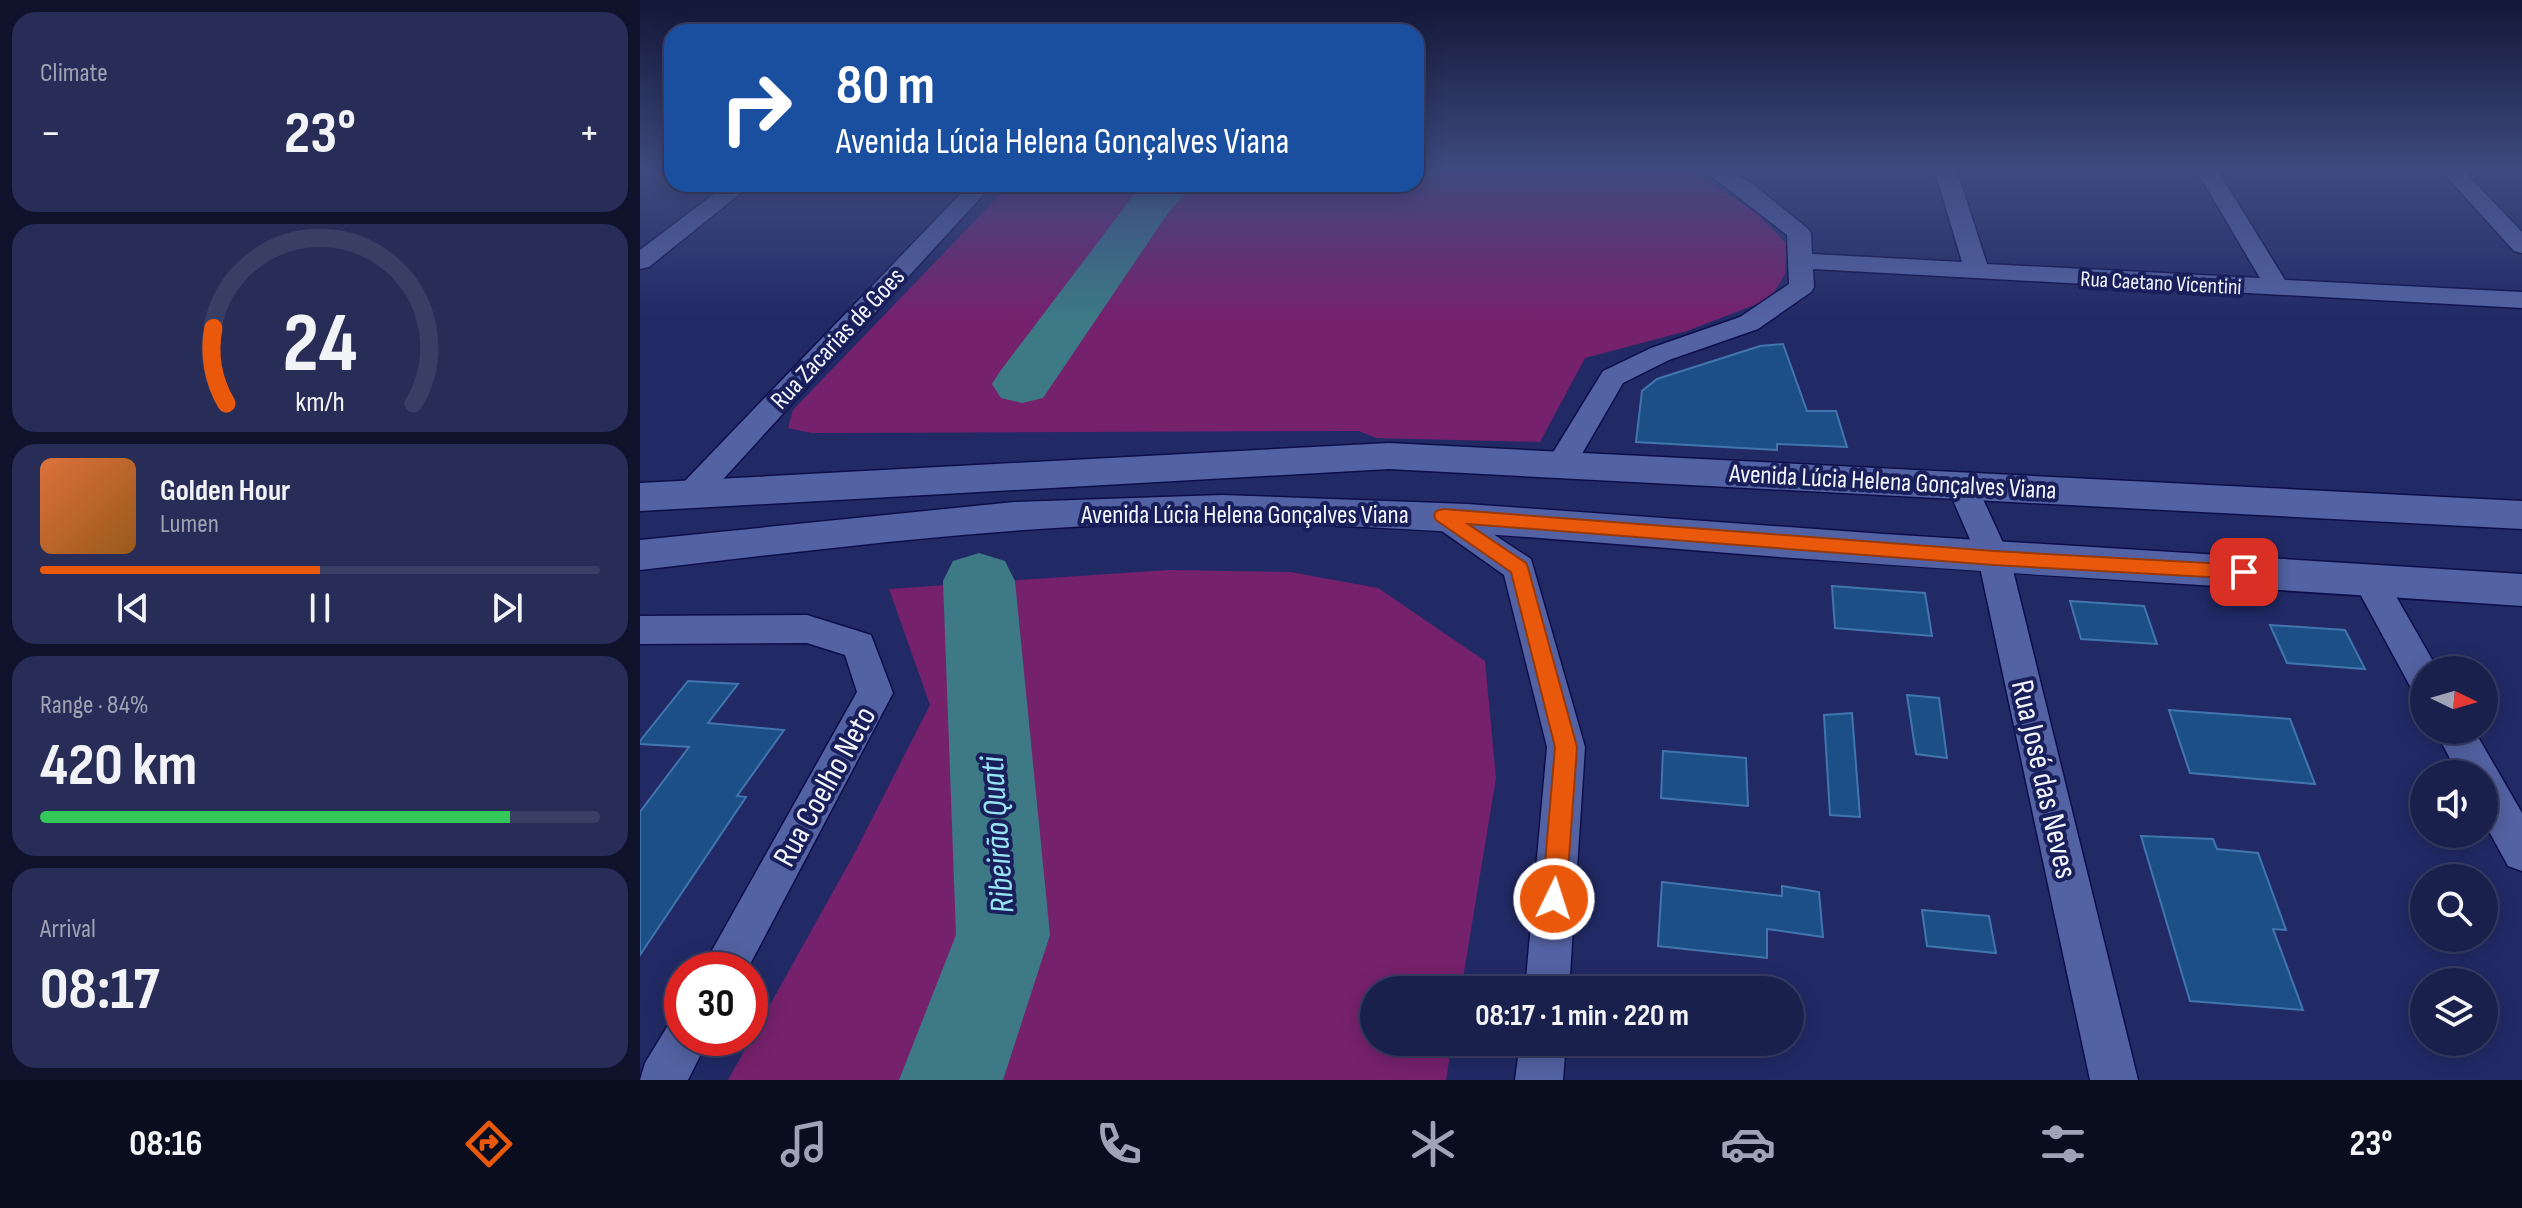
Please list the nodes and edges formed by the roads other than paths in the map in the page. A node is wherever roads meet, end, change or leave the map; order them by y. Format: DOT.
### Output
graph roads {
  1 [pos="696,218"];
  2 [pos="950,218"];
  3 [pos="1781,218"];
  4 [pos="1961,218"];
  5 [pos="2236,218"];
  6 [pos="2496,218"];
  7 [pos="2522,246"];
  8 [pos="1800,261"];
  9 [pos="640,262"];
  10 [pos="1977,272"];
  11 [pos="2278,288"];
  12 [pos="2522,300"];
  13 [pos="1561,464"];
  14 [pos="1961,484"];
  15 [pos="693,492"];
  16 [pos="640,497"];
  17 [pos="2522,515"];
  18 [pos="1443,516"];
  19 [pos="640,555"];
  20 [pos="1994,558"];
  21 [pos="2369,579"];
  22 [pos="2522,590"];
  23 [pos="640,630"];
  24 [pos="2412,656"];
  25 [pos="2498,809"];
  26 [pos="2522,852"];
  27 [pos="733,952"];
  28 [pos="1548,976"];
  29 [pos="676,1056"];
  30 [pos="1542,1056"];
  31 [pos="662,1080"];
  32 [pos="1539,1080"];
  33 [pos="2114,1080"];
  1 -- 9 [label="street"];
  2 -- 15 [label="street, Rua Zacarias de Goes"];
  3 -- 8 [label="street"];
  4 -- 10 [label="street"];
  5 -- 11 [label="street"];
  6 -- 7 [label="street"];
  8 -- 10 [label="street, Rua Caetano Vicentini"];
  8 -- 13 [label="street"];
  10 -- 11 [label="street, Rua Caetano Vicentini"];
  11 -- 12 [label="street, Rua Caetano Vicentini"];
  13 -- 14 [label="street, Avenida Lúcia Helena Gonçalves Viana"];
  13 -- 15 [label="street, Avenida Lúcia Helena Gonçalves Viana"];
  14 -- 17 [label="street, Avenida Lúcia Helena Gonçalves Viana"];
  14 -- 20 [label="street, Rua José das Neves"];
  15 -- 16 [label="street, Avenida Lúcia Helena Gonçalves Viana"];
  18 -- 19 [label="street, Avenida Lúcia Helena Gonçalves Viana"];
  18 -- 20 [label="street, Avenida Lúcia Helena Gonçalves Viana"];
  18 -- 28 [label="street"];
  20 -- 21 [label="street, Avenida Lúcia Helena Gonçalves Viana"];
  20 -- 33 [label="street, Rua José das Neves"];
  21 -- 22 [label="street, Avenida Lúcia Helena Gonçalves Viana"];
  21 -- 24 [label="street"];
  23 -- 27 [label="street, Rua Coelho Neto"];
  25 -- 26 [label="street"];
  29 -- 31 [label="street"];
  30 -- 32 [label="street"];
}
